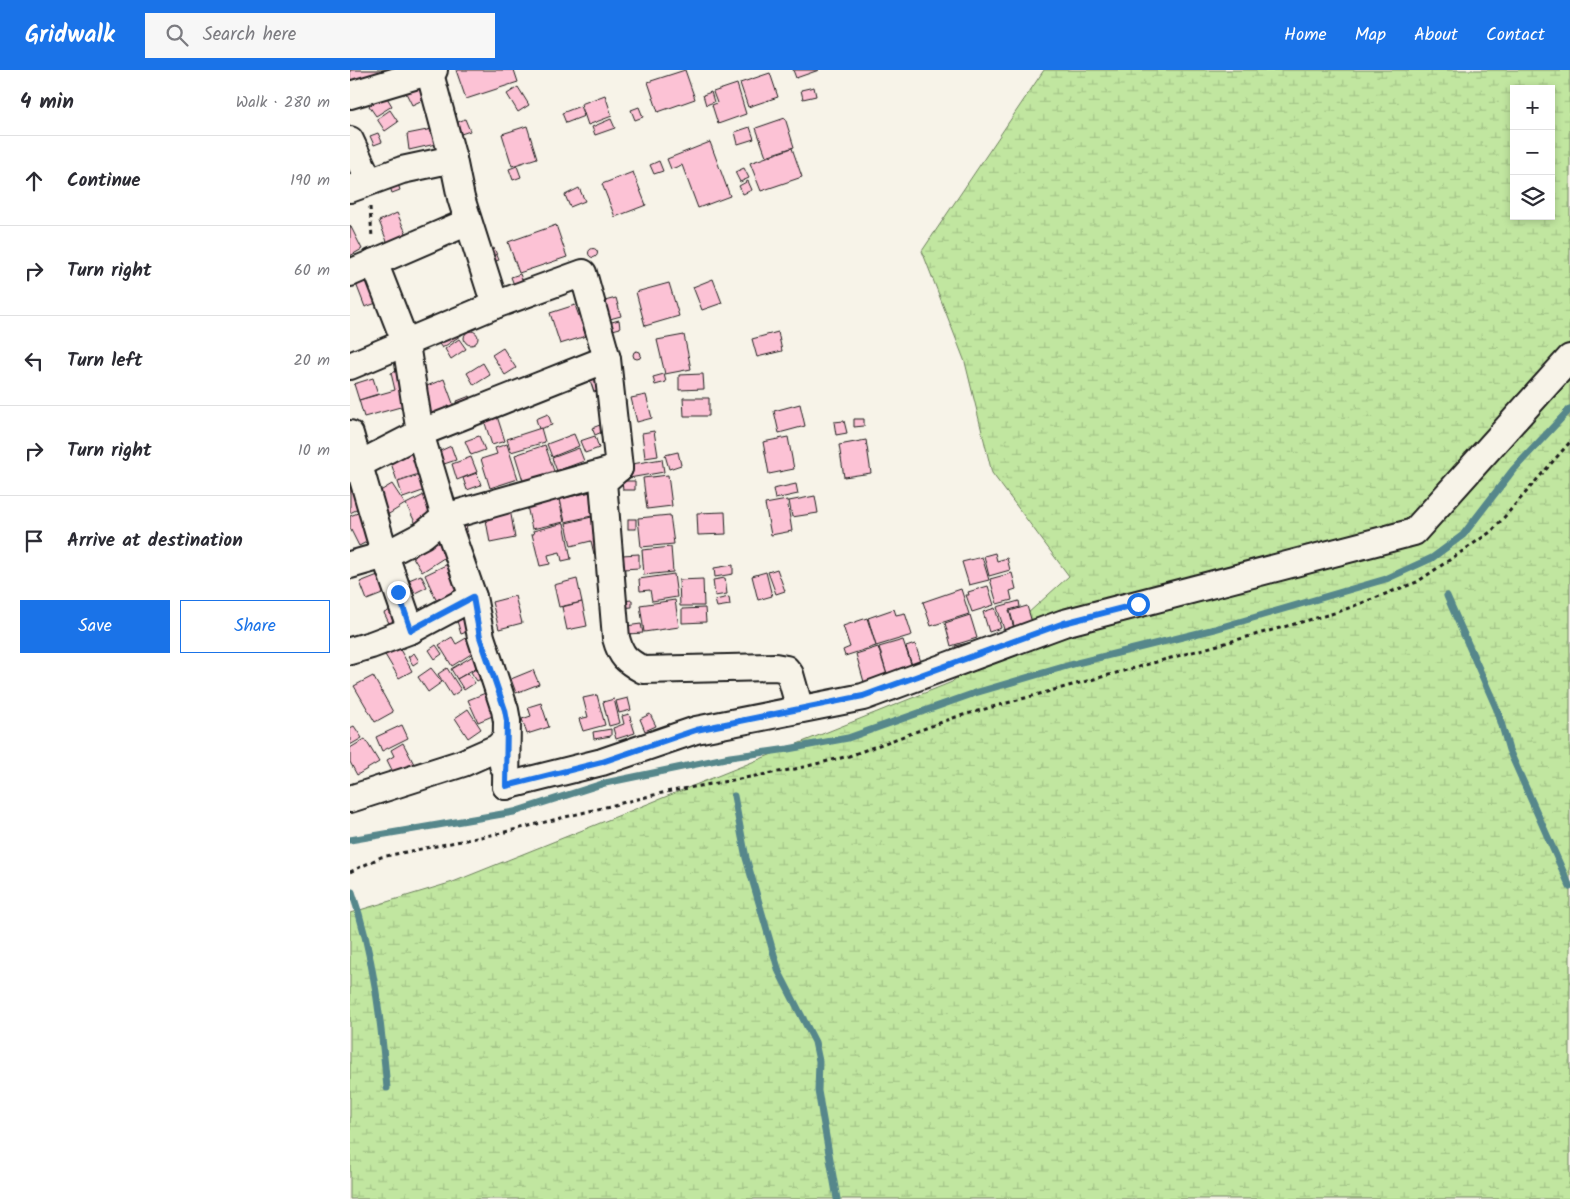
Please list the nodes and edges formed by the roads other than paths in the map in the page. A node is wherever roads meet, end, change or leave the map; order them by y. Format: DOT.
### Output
graph roads {
  1 [pos="431,71"];
  2 [pos="350,96"];
  3 [pos="350,140"];
  4 [pos="453,159"];
  5 [pos="360,185"];
  6 [pos="468,222"];
  7 [pos="374,262"];
  8 [pos="350,273"];
  9 [pos="495,305"];
  10 [pos="406,344"];
  11 [pos="1570,358"];
  12 [pos="607,359"];
  13 [pos="350,366"];
  14 [pos="420,433"];
  15 [pos="350,434"];
  16 [pos="354,467"];
  17 [pos="619,468"];
  18 [pos="445,516"];
  19 [pos="384,555"];
  20 [pos="350,565"];
  21 [pos="473,597"];
  22 [pos="411,630"];
  23 [pos="350,651"];
  24 [pos="800,709"];
  25 [pos="506,786"];
  26 [pos="350,799"];
  1 -- 2 [label="street"];
  1 -- 4 [label="street"];
  3 -- 5 [label="street"];
  4 -- 5 [label="street"];
  4 -- 6 [label="street"];
  6 -- 7 [label="street"];
  6 -- 9 [label="street"];
  7 -- 8 [label="street"];
  7 -- 10 [label="street"];
  9 -- 10 [label="street"];
  9 -- 12 [label="street"];
  10 -- 13 [label="street"];
  10 -- 14 [label="street"];
  11 -- 24 [label="street"];
  12 -- 14 [label="street"];
  12 -- 17 [label="street"];
  14 -- 16 [label="street"];
  14 -- 18 [label="street"];
  15 -- 16 [label="street"];
  16 -- 19 [label="street"];
  17 -- 18 [label="street"];
  17 -- 24 [label="street"];
  18 -- 19 [label="street"];
  18 -- 21 [label="street"];
  19 -- 20 [label="street"];
  19 -- 22 [label="street"];
  21 -- 22 [label="street"];
  21 -- 25 [label="street"];
  22 -- 23 [label="street"];
  24 -- 25 [label="street"];
  25 -- 26 [label="street"];
}
